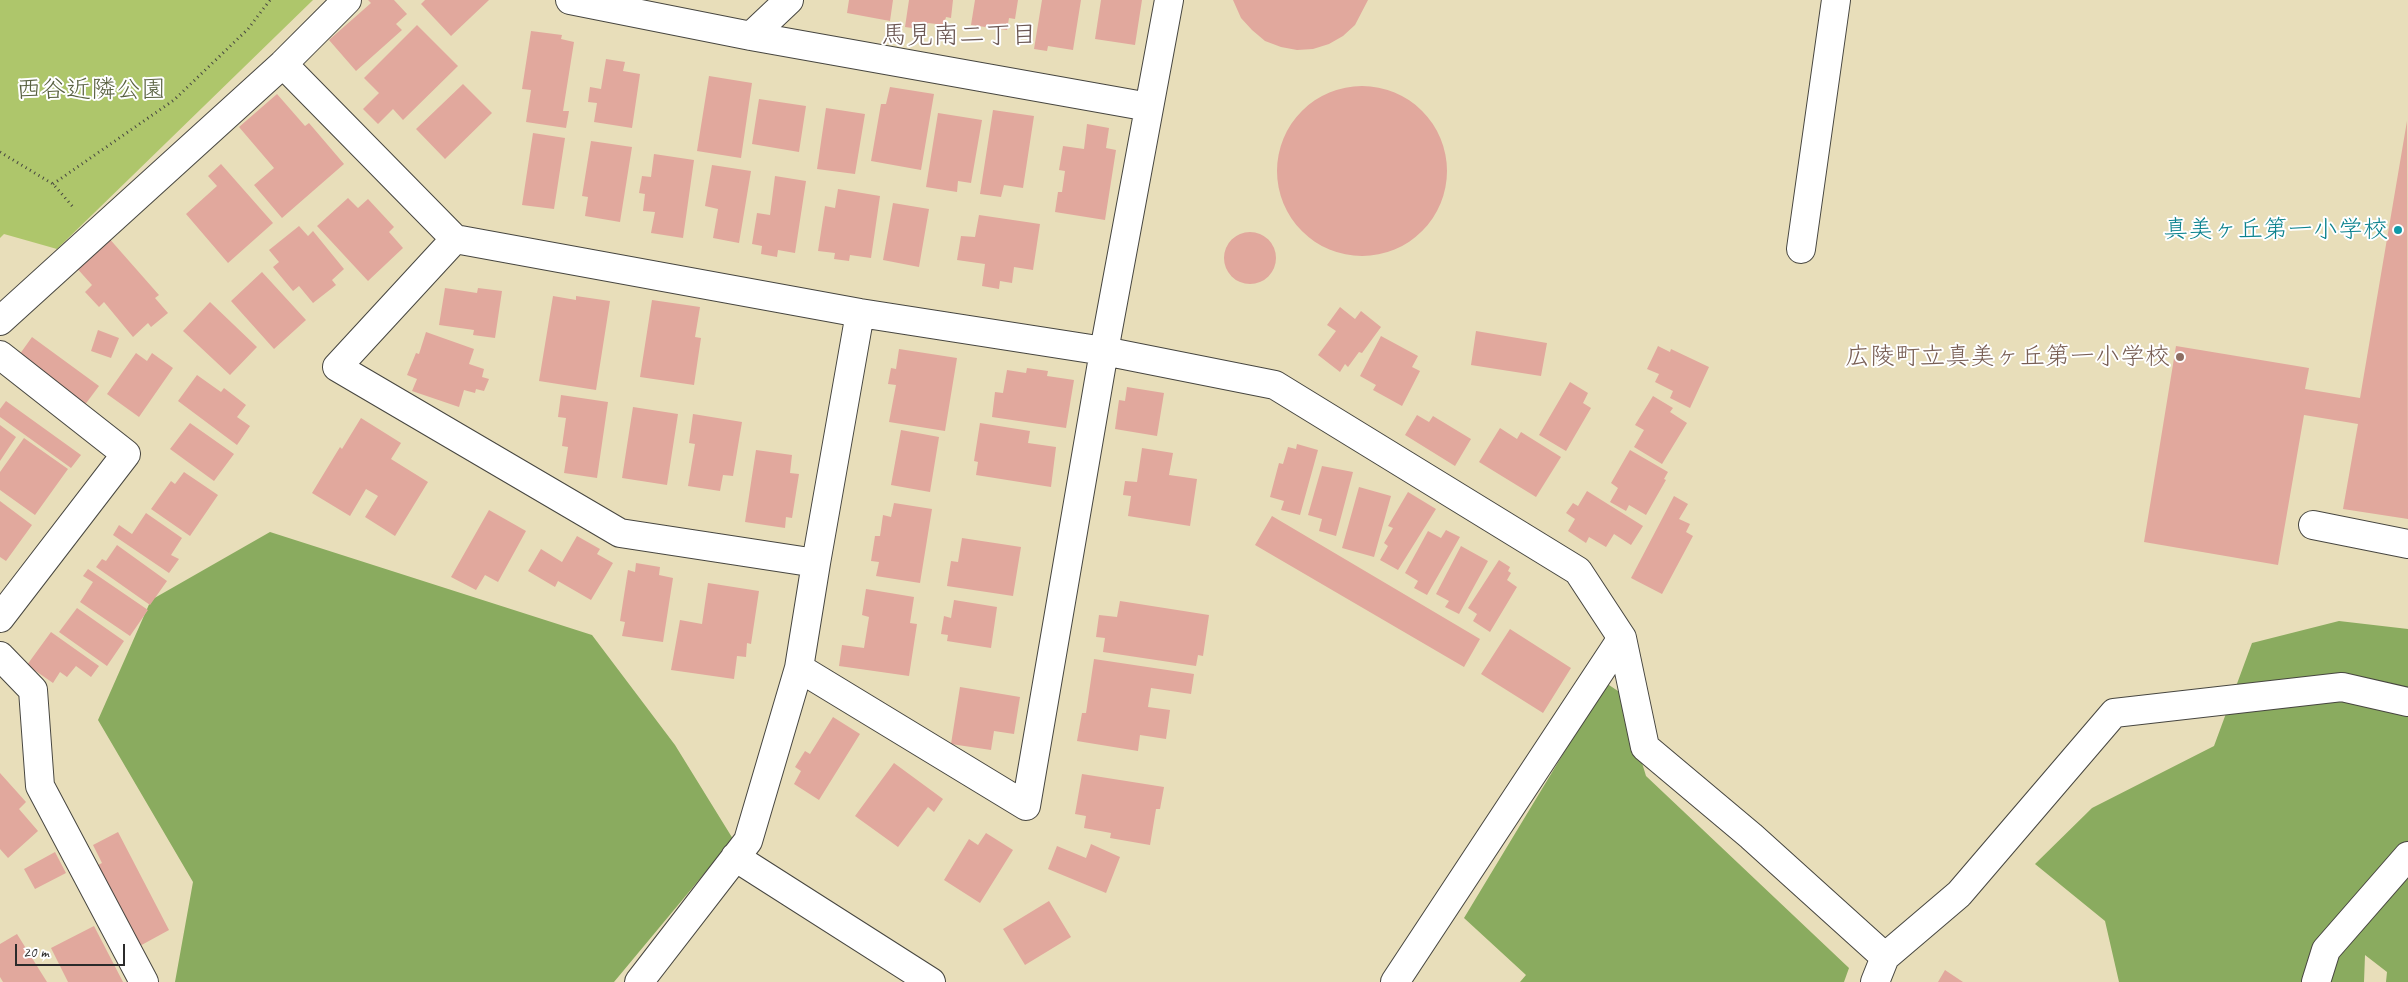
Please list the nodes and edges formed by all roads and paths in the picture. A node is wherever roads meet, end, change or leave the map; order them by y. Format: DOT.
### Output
graph roads {
  1 [pos="270,0"];
  2 [pos="347,0"];
  3 [pos="570,0"];
  4 [pos="789,0"];
  5 [pos="1169,0"];
  6 [pos="1836,0"];
  7 [pos="751,36"];
  8 [pos="283,64"];
  9 [pos="1149,107"];
  10 [pos="0,152"];
  11 [pos="53,184"];
  12 [pos="75,209"];
  13 [pos="455,239"];
  14 [pos="1801,249"];
  15 [pos="860,313"];
  16 [pos="0,321"];
  17 [pos="1104,351"];
  18 [pos="0,355"];
  19 [pos="2313,525"];
  20 [pos="2408,544"];
  21 [pos="816,563"];
  22 [pos="0,618"];
  23 [pos="1622,638"];
  24 [pos="0,656"];
  25 [pos="799,668"];
  26 [pos="2408,702"];
  27 [pos="2408,856"];
  28 [pos="735,857"];
  29 [pos="1885,957"];
  30 [pos="144,982"];
  31 [pos="639,982"];
  32 [pos="931,982"];
  33 [pos="1395,982"];
  34 [pos="1875,982"];
  35 [pos="2316,982"];
  1 -- 11 [label="path"];
  2 -- 8 [label="street"];
  3 -- 7 [label="street"];
  4 -- 7 [label="street"];
  5 -- 9 [label="street"];
  6 -- 14 [label="street"];
  7 -- 9 [label="street"];
  8 -- 13 [label="street"];
  8 -- 16 [label="street"];
  9 -- 17 [label="street"];
  10 -- 11 [label="path"];
  11 -- 12 [label="path"];
  13 -- 15 [label="street"];
  13 -- 21 [label="street"];
  15 -- 17 [label="street"];
  15 -- 21 [label="street"];
  17 -- 23 [label="street"];
  17 -- 25 [label="street"];
  18 -- 22 [label="street"];
  19 -- 20 [label="street"];
  21 -- 25 [label="street"];
  23 -- 29 [label="street"];
  23 -- 33 [label="street"];
  24 -- 30 [label="street"];
  25 -- 28 [label="street"];
  26 -- 29 [label="street"];
  27 -- 35 [label="street"];
  28 -- 31 [label="street"];
  28 -- 32 [label="street"];
  29 -- 34 [label="street"];
}
